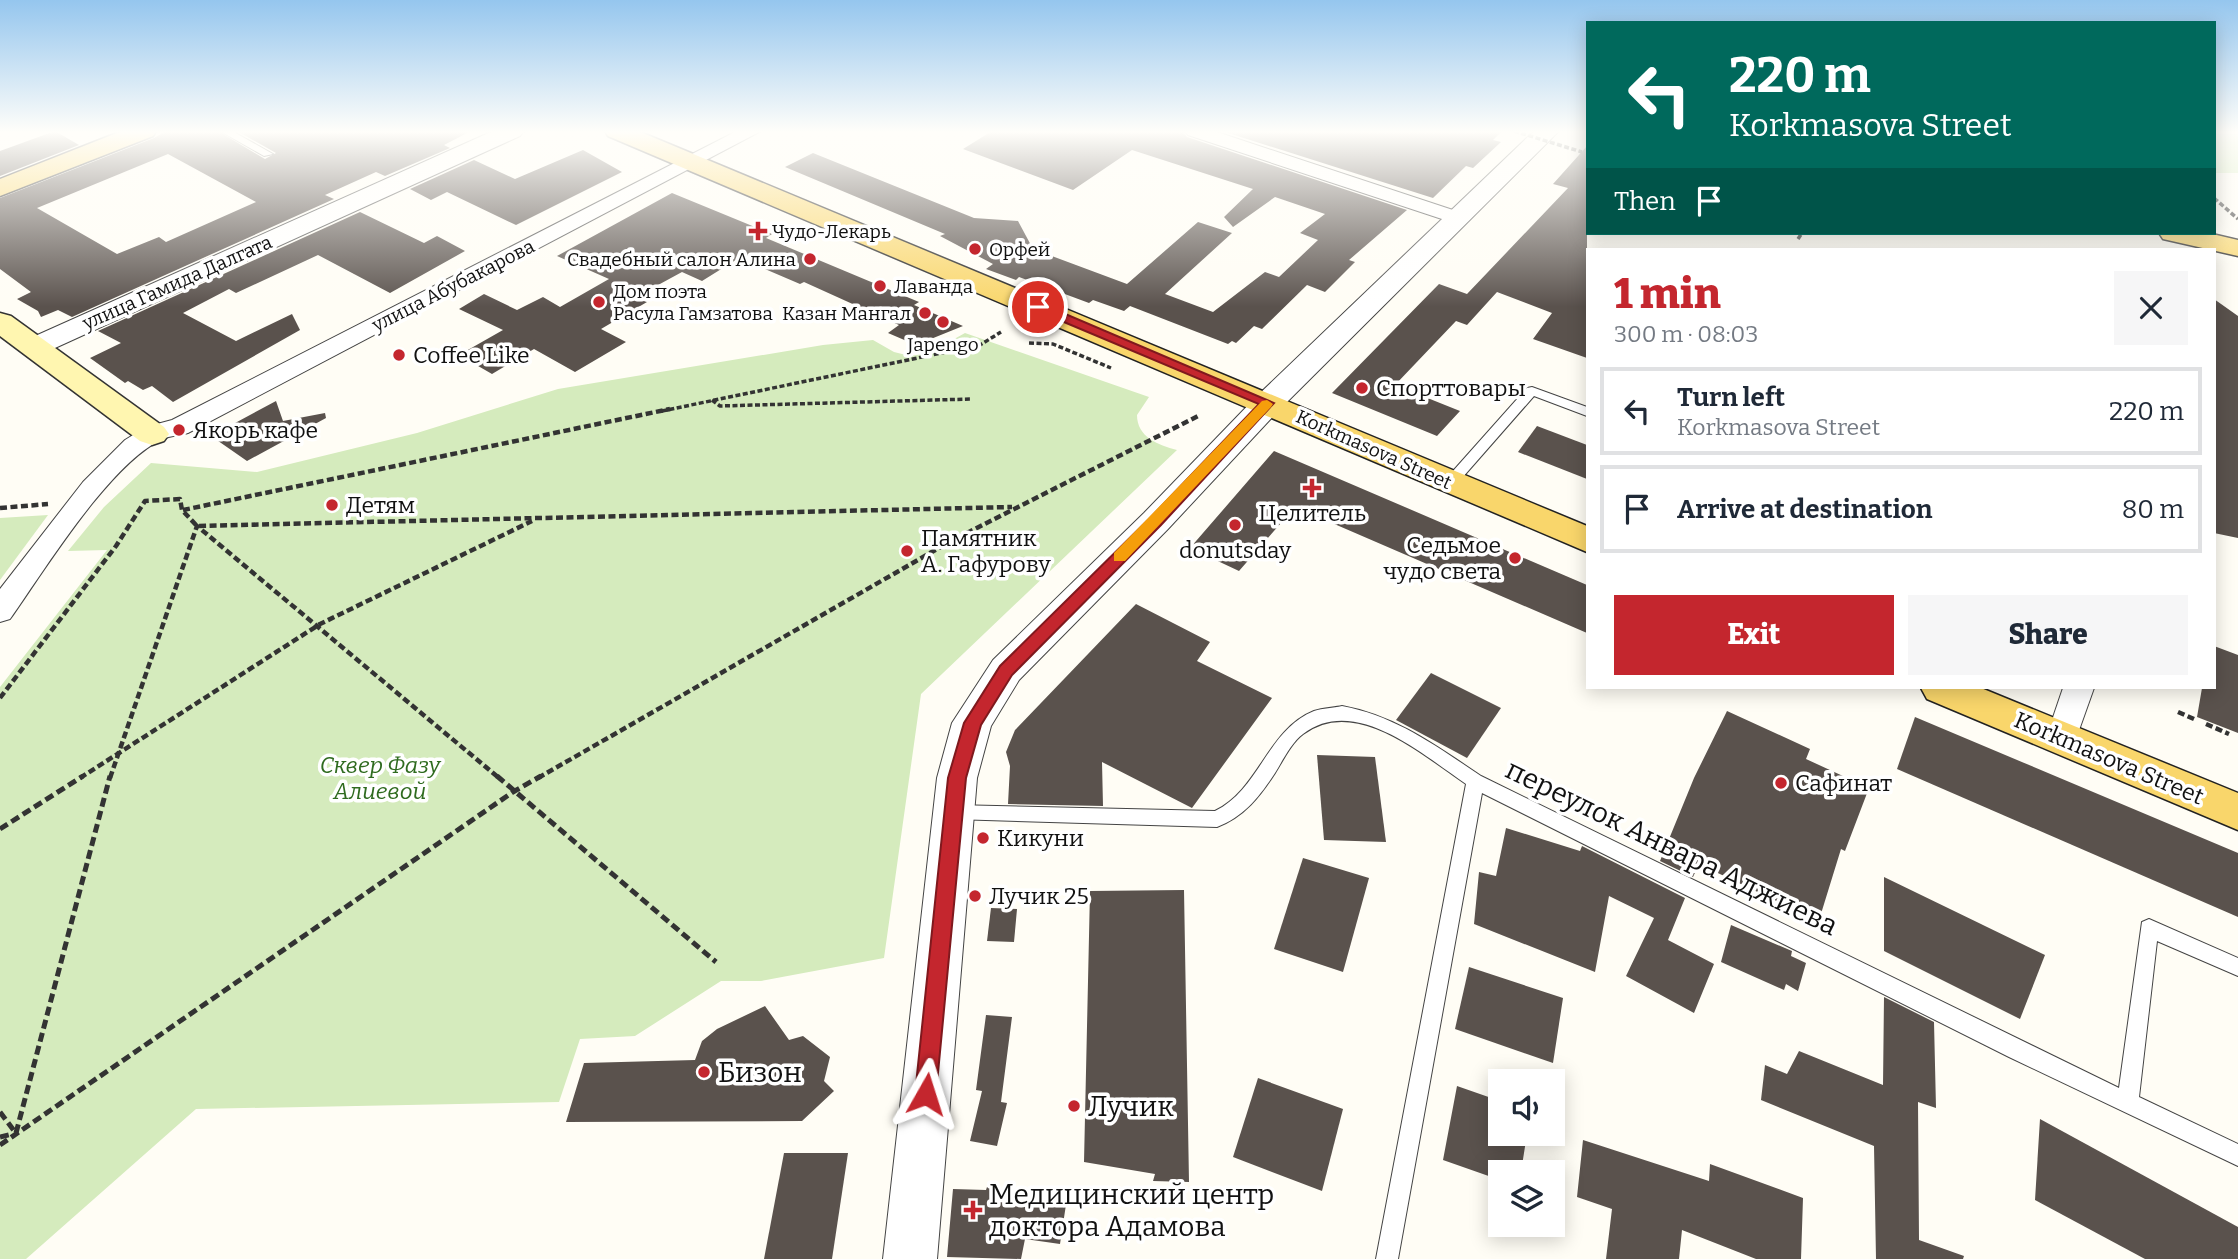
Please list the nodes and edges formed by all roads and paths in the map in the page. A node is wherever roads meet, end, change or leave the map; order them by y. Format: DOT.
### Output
graph roads {
  1 [pos="382,190"];
  2 [pos="637,190"];
  3 [pos="757,190"];
  4 [pos="1373,190"];
  5 [pos="1487,190"];
  6 [pos="2216,200"];
  7 [pos="1458,218"];
  8 [pos="2238,219"];
  9 [pos="1801,235"];
  10 [pos="2181,235"];
  11 [pos="1798,239"];
  12 [pos="2238,240"];
  13 [pos="2208,242"];
  14 [pos="2238,248"];
  15 [pos="0,322"];
  16 [pos="1001,332"];
  17 [pos="1029,343"];
  18 [pos="34,347"];
  19 [pos="1114,369"];
  20 [pos="971,399"];
  21 [pos="712,400"];
  22 [pos="1268,403"];
  23 [pos="1586,412"];
  24 [pos="1200,415"];
  25 [pos="152,434"];
  26 [pos="1450,483"];
  27 [pos="35,506"];
  28 [pos="1013,507"];
  29 [pos="0,508"];
  30 [pos="183,510"];
  31 [pos="535,520"];
  32 [pos="197,526"];
  33 [pos="1586,540"];
  34 [pos="0,611"];
  35 [pos="320,624"];
  36 [pos="1943,689"];
  37 [pos="2078,689"];
  38 [pos="0,698"];
  39 [pos="2178,712"];
  40 [pos="2194,719"];
  41 [pos="2206,724"];
  42 [pos="2229,734"];
  43 [pos="2062,738"];
  44 [pos="116,754"];
  45 [pos="1475,781"];
  46 [pos="513,793"];
  47 [pos="953,812"];
  48 [pos="2238,812"];
  49 [pos="0,829"];
  50 [pos="716,962"];
  51 [pos="2238,967"];
  52 [pos="2128,1104"];
  53 [pos="0,1112"];
  54 [pos="16,1133"];
  55 [pos="0,1137"];
  56 [pos="0,1145"];
  57 [pos="2238,1155"];
  58 [pos="910,1259"];
  59 [pos="1387,1259"];
  1 -- 18 [label="street, улица Гамида Далгата"];
  2 -- 25 [label="street, улица Абубакарова"];
  3 -- 22 [label="main road, Korkmasova Street"];
  4 -- 7 [label="street"];
  5 -- 7 [label="street"];
  6 -- 8 [label="path"];
  7 -- 22 [label="street"];
  9 -- 11 [label="path"];
  10 -- 13 [label="main road"];
  12 -- 13 [label="main road"];
  13 -- 14 [label="main road"];
  15 -- 18 [label="main road"];
  16 -- 21 [label="path"];
  17 -- 19 [label="path"];
  18 -- 25 [label="main road"];
  20 -- 21 [label="path"];
  21 -- 30 [label="path"];
  22 -- 26 [label="main road, Korkmasova Street"];
  22 -- 47 [label="street"];
  23 -- 26 [label="lane"];
  24 -- 28 [label="path"];
  25 -- 34 [label="street"];
  26 -- 33 [label="main road, Korkmasova Street"];
  27 -- 29 [label="path"];
  28 -- 31 [label="path"];
  28 -- 46 [label="path"];
  30 -- 32 [label="path"];
  30 -- 38 [label="path"];
  31 -- 32 [label="path"];
  31 -- 35 [label="path"];
  32 -- 35 [label="path"];
  32 -- 44 [label="path"];
  35 -- 44 [label="path"];
  35 -- 46 [label="path"];
  36 -- 43 [label="main road, Korkmasova Street"];
  37 -- 43 [label="street"];
  39 -- 40 [label="path"];
  41 -- 42 [label="path"];
  43 -- 48 [label="main road, Korkmasova Street"];
  44 -- 49 [label="path"];
  44 -- 54 [label="path"];
  45 -- 47 [label="lane"];
  45 -- 52 [label="lane, переулок Анвара Аджиева"];
  45 -- 59 [label="lane, переулок Анвара Аджиева"];
  46 -- 50 [label="path"];
  46 -- 54 [label="path"];
  47 -- 58 [label="street"];
  51 -- 52 [label="lane"];
  52 -- 57 [label="lane, переулок Анвара Аджиева"];
  53 -- 54 [label="path"];
  54 -- 55 [label="path"];
  54 -- 56 [label="path"];
}
